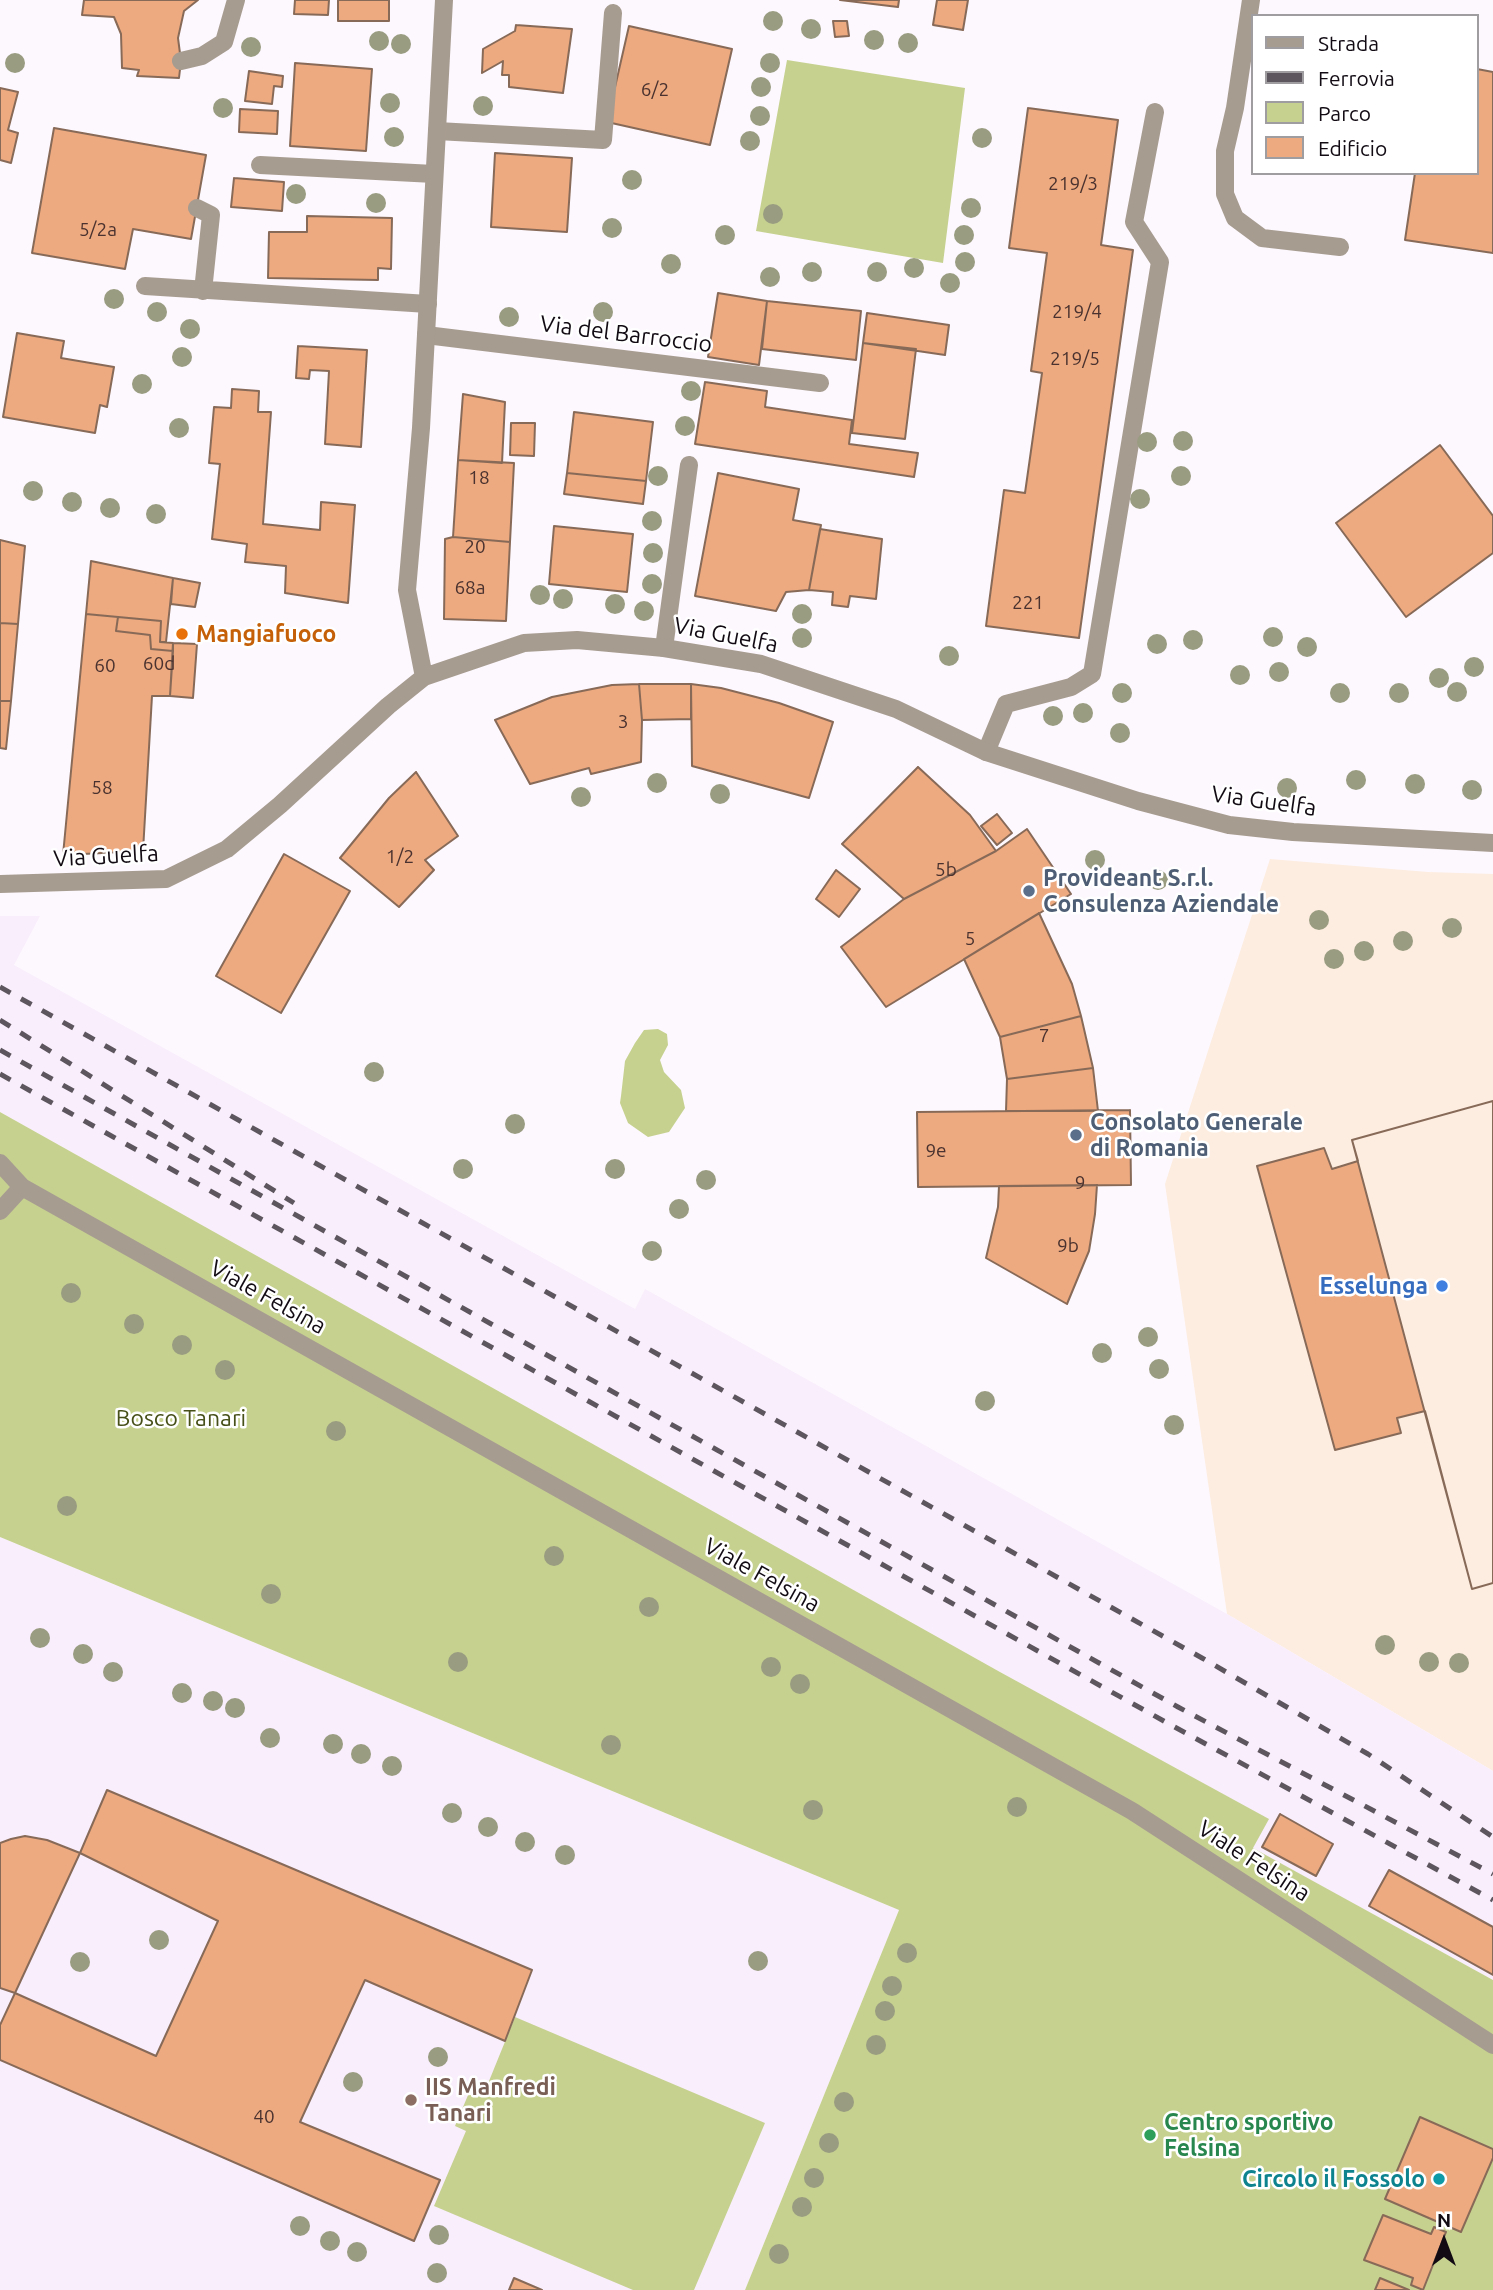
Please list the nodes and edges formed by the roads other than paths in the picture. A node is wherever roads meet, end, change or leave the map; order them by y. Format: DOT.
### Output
graph roads {
  1 [pos="236,0"];
  2 [pos="444,0"];
  3 [pos="1251,0"];
  4 [pos="613,13"];
  5 [pos="181,61"];
  6 [pos="1155,112"];
  7 [pos="437,131"];
  8 [pos="260,165"];
  9 [pos="435,174"];
  10 [pos="197,208"];
  11 [pos="1340,247"];
  12 [pos="145,286"];
  13 [pos="203,291"];
  14 [pos="428,304"];
  15 [pos="426,335"];
  16 [pos="820,383"];
  17 [pos="689,466"];
  18 [pos="664,648"];
  19 [pos="424,677"];
  20 [pos="986,752"];
  21 [pos="1493,843"];
  22 [pos="0,884"];
  23 [pos="0,1163"];
  24 [pos="22,1187"];
  25 [pos="0,1211"];
  26 [pos="1493,2045"];
  1 -- 5 [label="street"];
  2 -- 7 [label="street"];
  3 -- 11 [label="street"];
  4 -- 7 [label="street"];
  6 -- 20 [label="street"];
  7 -- 9 [label="street"];
  8 -- 9 [label="street"];
  9 -- 14 [label="street"];
  10 -- 13 [label="street"];
  12 -- 13 [label="street"];
  13 -- 14 [label="street"];
  14 -- 15 [label="street"];
  15 -- 16 [label="street, Via del Barroccio"];
  15 -- 19 [label="street"];
  17 -- 18 [label="street"];
  18 -- 19 [label="street, Via Guelfa"];
  18 -- 20 [label="street, Via Guelfa"];
  19 -- 22 [label="street, Via Guelfa"];
  20 -- 21 [label="street, Via Guelfa"];
  23 -- 24 [label="street, Viale Felsina"];
  24 -- 25 [label="street"];
  24 -- 26 [label="street, Viale Felsina"];
}
